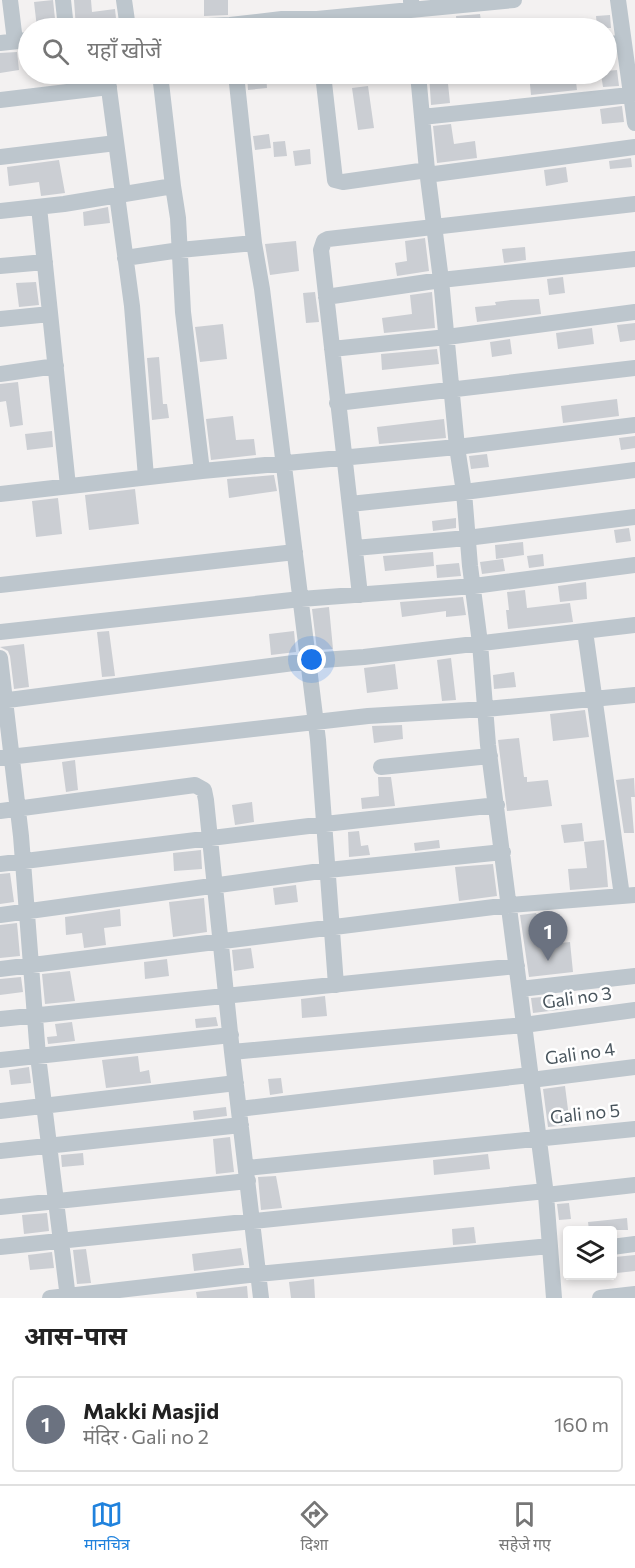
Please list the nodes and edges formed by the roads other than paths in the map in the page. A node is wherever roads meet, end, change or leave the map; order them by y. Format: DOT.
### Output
graph roads {
  1 [pos="10,0"];
  2 [pos="63,0"];
  3 [pos="124,0"];
  4 [pos="514,0"];
  5 [pos="618,0"];
  6 [pos="412,5"];
  7 [pos="65,18"];
  8 [pos="127,18"];
  9 [pos="347,18"];
  10 [pos="14,41"];
  11 [pos="617,43"];
  12 [pos="624,43"];
  13 [pos="630,61"];
  14 [pos="86,84"];
  15 [pos="109,84"];
  16 [pos="161,84"];
  17 [pos="237,84"];
  18 [pos="324,84"];
  19 [pos="419,84"];
  20 [pos="630,95"];
  21 [pos="0,100"];
  22 [pos="422,117"];
  23 [pos="635,122"];
  24 [pos="116,143"];
  25 [pos="635,147"];
  26 [pos="0,156"];
  27 [pos="427,172"];
  28 [pos="173,186"];
  29 [pos="120,194"];
  30 [pos="635,204"];
  31 [pos="39,207"];
  32 [pos="0,211"];
  33 [pos="433,227"];
  34 [pos="254,243"];
  35 [pos="180,250"];
  36 [pos="125,258"];
  37 [pos="635,259"];
  38 [pos="45,262"];
  39 [pos="0,266"];
  40 [pos="441,279"];
  41 [pos="326,297"];
  42 [pos="635,312"];
  43 [pos="50,314"];
  44 [pos="0,319"];
  45 [pos="447,337"];
  46 [pos="332,349"];
  47 [pos="56,366"];
  48 [pos="635,368"];
  49 [pos="0,374"];
  50 [pos="451,390"];
  51 [pos="337,403"];
  52 [pos="635,425"];
  53 [pos="457,447"];
  54 [pos="345,458"];
  55 [pos="284,465"];
  56 [pos="635,470"];
  57 [pos="202,471"];
  58 [pos="146,477"];
  59 [pos="68,486"];
  60 [pos="464,492"];
  61 [pos="0,494"];
  62 [pos="350,504"];
  63 [pos="635,517"];
  64 [pos="467,538"];
  65 [pos="355,548"];
  66 [pos="295,552"];
  67 [pos="635,565"];
  68 [pos="0,585"];
  69 [pos="474,586"];
  70 [pos="360,595"];
  71 [pos="301,599"];
  72 [pos="635,625"];
  73 [pos="585,631"];
  74 [pos="0,632"];
  75 [pos="480,643"];
  76 [pos="0,658"];
  77 [pos="309,660"];
  78 [pos="635,695"];
  79 [pos="593,699"];
  80 [pos="3,700"];
  81 [pos="486,710"];
  82 [pos="316,722"];
  83 [pos="490,756"];
  84 [pos="6,757"];
  85 [pos="381,767"];
  86 [pos="497,806"];
  87 [pos="18,809"];
  88 [pos="0,811"];
  89 [pos="325,824"];
  90 [pos="210,838"];
  91 [pos="503,852"];
  92 [pos="23,861"];
  93 [pos="0,864"];
  94 [pos="328,870"];
  95 [pos="216,885"];
  96 [pos="628,896"];
  97 [pos="510,905"];
  98 [pos="27,912"];
  99 [pos="0,915"];
  100 [pos="332,928"];
  101 [pos="222,942"];
  102 [pos="31,965"];
  103 [pos="517,966"];
  104 [pos="0,969"];
  105 [pos="635,976"];
  106 [pos="336,985"];
  107 [pos="520,989"];
  108 [pos="227,996"];
  109 [pos="635,1010"];
  110 [pos="35,1015"];
  111 [pos="0,1019"];
  112 [pos="524,1025"];
  113 [pos="232,1043"];
  114 [pos="38,1056"];
  115 [pos="0,1060"];
  116 [pos="635,1067"];
  117 [pos="531,1078"];
  118 [pos="236,1083"];
  119 [pos="44,1106"];
  120 [pos="0,1111"];
  121 [pos="240,1117"];
  122 [pos="635,1129"];
  123 [pos="539,1139"];
  124 [pos="49,1145"];
  125 [pos="0,1151"];
  126 [pos="247,1174"];
  127 [pos="635,1185"];
  128 [pos="546,1193"];
  129 [pos="56,1201"];
  130 [pos="0,1207"];
  131 [pos="252,1221"];
  132 [pos="61,1240"];
  133 [pos="635,1244"];
  134 [pos="617,1246"];
  135 [pos="0,1247"];
  136 [pos="556,1251"];
  137 [pos="258,1274"];
  138 [pos="635,1294"];
  139 [pos="68,1297"];
  140 [pos="50,1298"];
  141 [pos="261,1298"];
  142 [pos="550,1298"];
  143 [pos="600,1298"];
  1 -- 10 [label="street"];
  2 -- 7 [label="street"];
  3 -- 8 [label="street"];
  4 -- 6 [label="street"];
  5 -- 12 [label="street"];
  6 -- 9 [label="street"];
  11 -- 12 [label="street"];
  12 -- 13 [label="street"];
  13 -- 20 [label="street"];
  14 -- 21 [label="street"];
  15 -- 24 [label="street"];
  16 -- 28 [label="street"];
  17 -- 34 [label="street"];
  18 -- 27 [label="street"];
  19 -- 22 [label="street"];
  20 -- 22 [label="street"];
  20 -- 23 [label="street"];
  22 -- 27 [label="street"];
  24 -- 26 [label="street"];
  24 -- 29 [label="street"];
  25 -- 27 [label="street"];
  27 -- 33 [label="street"];
  28 -- 29 [label="street"];
  28 -- 35 [label="street"];
  29 -- 31 [label="street"];
  29 -- 36 [label="street"];
  30 -- 33 [label="street"];
  31 -- 32 [label="street"];
  31 -- 38 [label="street"];
  33 -- 40 [label="street"];
  33 -- 41 [label="street"];
  34 -- 35 [label="street"];
  34 -- 55 [label="street"];
  35 -- 36 [label="street"];
  35 -- 57 [label="street"];
  36 -- 58 [label="street"];
  37 -- 40 [label="street"];
  38 -- 39 [label="street"];
  38 -- 43 [label="street"];
  40 -- 41 [label="street"];
  40 -- 45 [label="street"];
  41 -- 46 [label="street"];
  42 -- 45 [label="street"];
  43 -- 44 [label="street"];
  43 -- 47 [label="street"];
  45 -- 46 [label="street"];
  45 -- 50 [label="street"];
  46 -- 51 [label="street"];
  47 -- 49 [label="street"];
  47 -- 59 [label="street"];
  48 -- 50 [label="street"];
  50 -- 51 [label="street"];
  50 -- 53 [label="street"];
  51 -- 54 [label="street"];
  52 -- 53 [label="street"];
  53 -- 54 [label="street"];
  53 -- 60 [label="street"];
  54 -- 55 [label="street"];
  54 -- 62 [label="street"];
  55 -- 57 [label="street"];
  55 -- 66 [label="street"];
  56 -- 60 [label="street"];
  57 -- 58 [label="street"];
  58 -- 59 [label="street"];
  59 -- 61 [label="street"];
  60 -- 62 [label="street"];
  60 -- 64 [label="street"];
  62 -- 65 [label="street"];
  63 -- 64 [label="street"];
  64 -- 65 [label="street"];
  64 -- 69 [label="street"];
  65 -- 70 [label="street"];
  66 -- 68 [label="street"];
  66 -- 71 [label="street"];
  67 -- 69 [label="street"];
  69 -- 70 [label="street"];
  69 -- 75 [label="street"];
  70 -- 71 [label="street"];
  71 -- 74 [label="street"];
  71 -- 77 [label="street"];
  72 -- 73 [label="street"];
  73 -- 75 [label="street"];
  73 -- 79 [label="street"];
  75 -- 77 [label="street"];
  75 -- 81 [label="street"];
  76 -- 80 [label="street"];
  77 -- 80 [label="street"];
  77 -- 82 [label="street"];
  78 -- 79 [label="street"];
  79 -- 81 [label="street"];
  79 -- 96 [label="street"];
  80 -- 84 [label="street"];
  81 -- 82 [label="street"];
  81 -- 83 [label="street"];
  82 -- 84 [label="street"];
  82 -- 89 [label="street"];
  83 -- 85 [label="street"];
  83 -- 86 [label="street"];
  84 -- 87 [label="street"];
  86 -- 89 [label="street"];
  86 -- 91 [label="street"];
  87 -- 88 [label="street"];
  87 -- 90 [label="street"];
  87 -- 92 [label="street"];
  89 -- 90 [label="street"];
  89 -- 94 [label="street"];
  90 -- 92 [label="street"];
  90 -- 95 [label="street"];
  91 -- 94 [label="street"];
  91 -- 97 [label="street"];
  92 -- 93 [label="street"];
  92 -- 98 [label="street"];
  94 -- 95 [label="street"];
  94 -- 100 [label="street"];
  95 -- 98 [label="street"];
  95 -- 101 [label="street"];
  96 -- 97 [label="street"];
  97 -- 100 [label="street"];
  97 -- 103 [label="street"];
  98 -- 99 [label="street"];
  98 -- 102 [label="street"];
  100 -- 101 [label="street"];
  100 -- 106 [label="street"];
  101 -- 102 [label="street"];
  101 -- 108 [label="street"];
  102 -- 104 [label="street"];
  102 -- 110 [label="street"];
  103 -- 106 [label="street"];
  103 -- 107 [label="street"];
  105 -- 107 [label="street"];
  106 -- 108 [label="street"];
  107 -- 112 [label="street"];
  108 -- 110 [label="street"];
  108 -- 113 [label="street"];
  109 -- 112 [label="street, Gali no 3"];
  110 -- 111 [label="street"];
  110 -- 114 [label="street"];
  112 -- 113 [label="street, Gali no 3"];
  112 -- 117 [label="street"];
  113 -- 114 [label="street, Gali no 3"];
  113 -- 118 [label="street"];
  114 -- 115 [label="street, Gali no 3"];
  114 -- 119 [label="street"];
  116 -- 117 [label="street, Gali no 4"];
  117 -- 121 [label="street, Gali no 4"];
  117 -- 123 [label="street"];
  118 -- 119 [label="street"];
  118 -- 121 [label="street"];
  119 -- 120 [label="street"];
  119 -- 124 [label="street"];
  121 -- 124 [label="street, Gali no 4"];
  121 -- 126 [label="street"];
  122 -- 123 [label="street, Gali no 5"];
  123 -- 126 [label="street, Gali no 5"];
  123 -- 128 [label="street"];
  124 -- 125 [label="street, Gali no 4"];
  124 -- 129 [label="street"];
  126 -- 129 [label="street, Gali no 5"];
  126 -- 131 [label="street"];
  127 -- 128 [label="street"];
  128 -- 131 [label="street"];
  128 -- 136 [label="street"];
  129 -- 130 [label="street, Gali no 5"];
  129 -- 132 [label="street"];
  131 -- 132 [label="street"];
  131 -- 137 [label="street"];
  132 -- 135 [label="street"];
  132 -- 139 [label="street"];
  133 -- 134 [label="street"];
  136 -- 137 [label="street"];
  136 -- 142 [label="street"];
  137 -- 139 [label="street"];
  137 -- 141 [label="street"];
  138 -- 143 [label="street"];
  139 -- 140 [label="street"];
}
